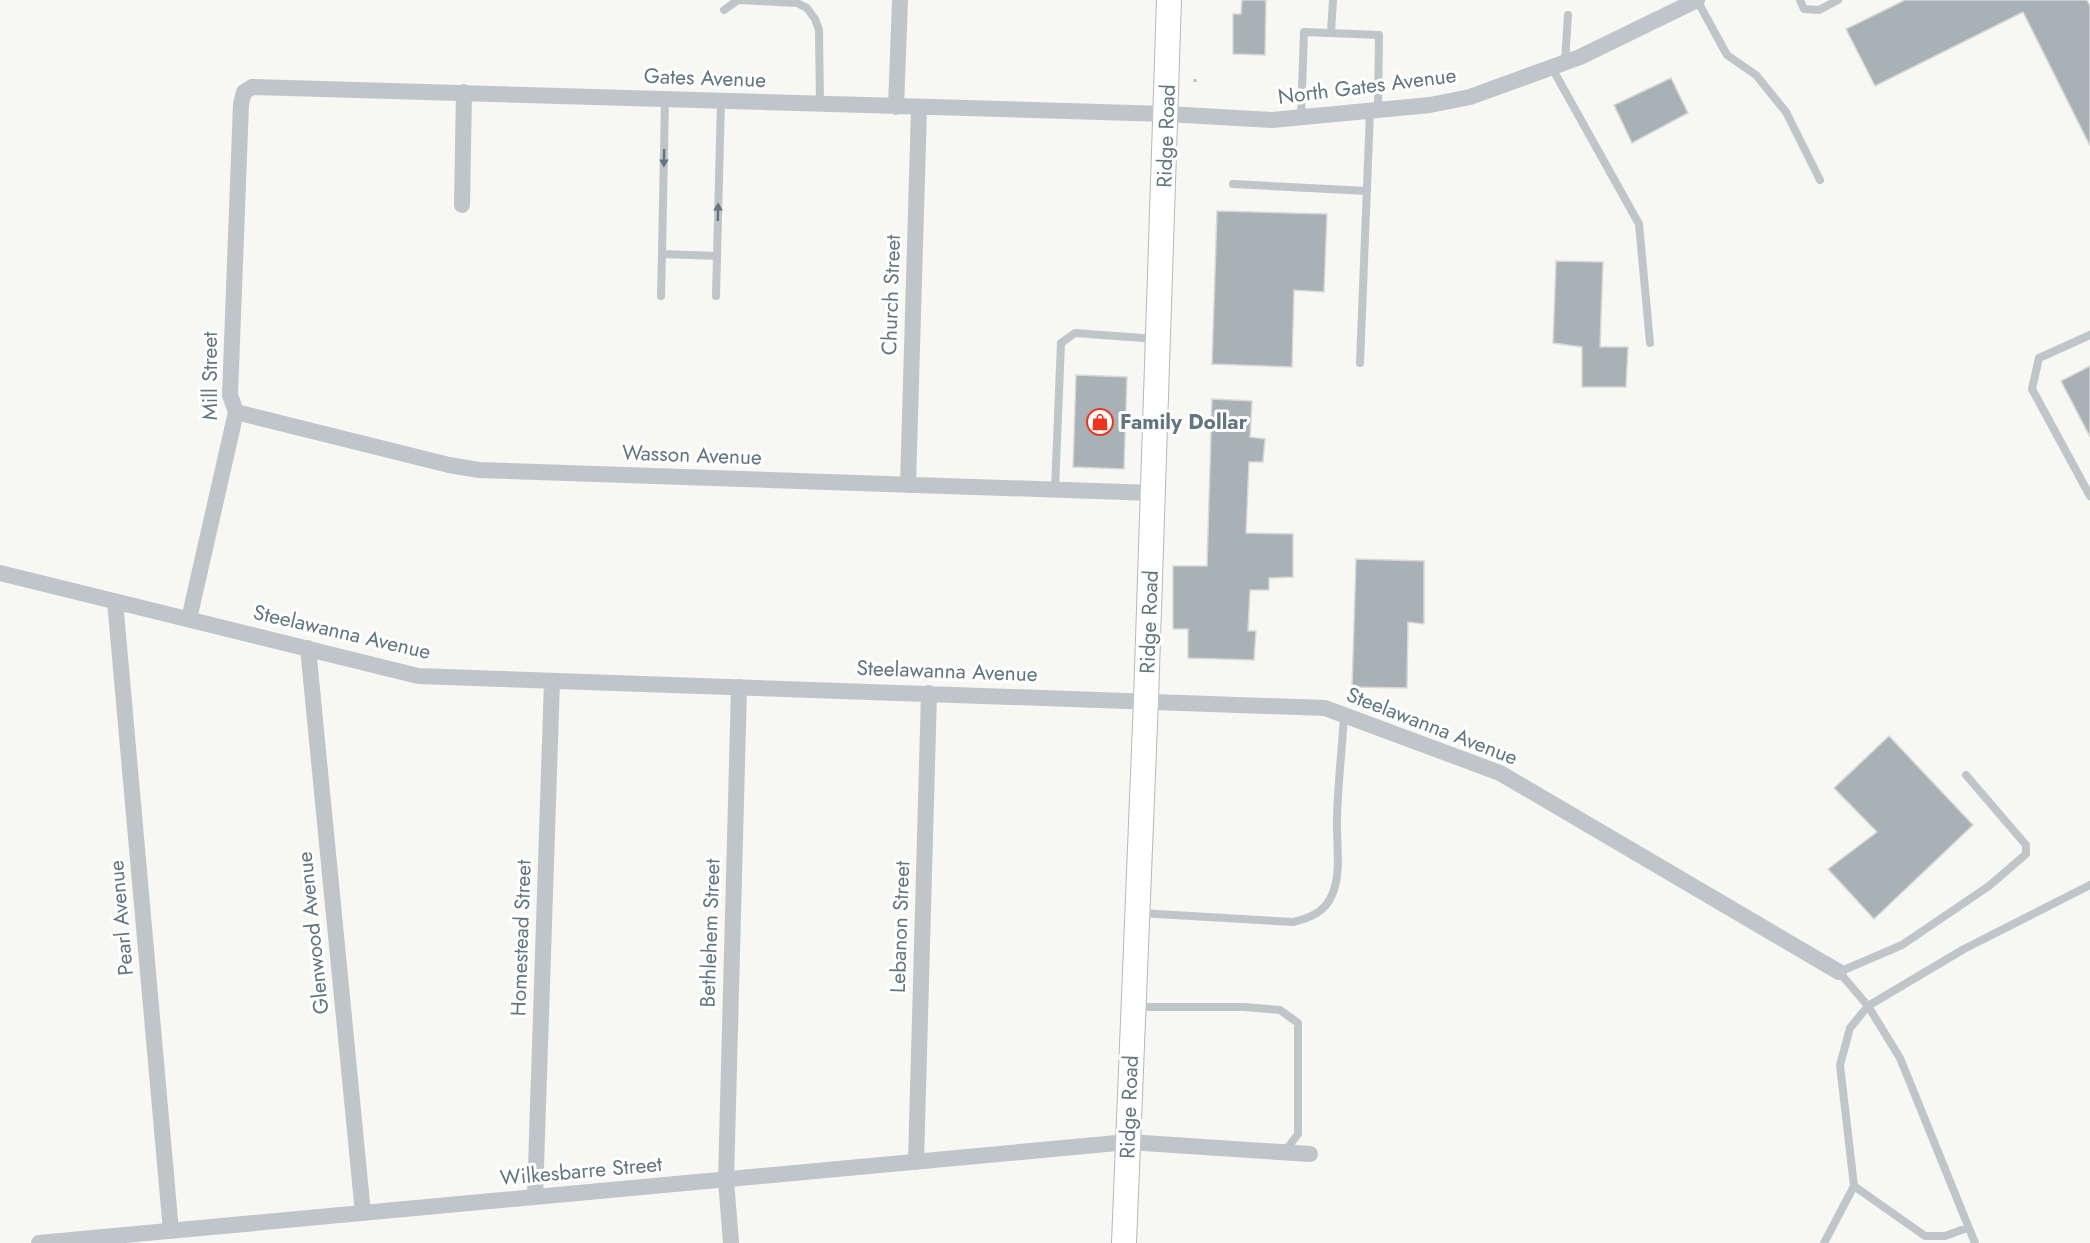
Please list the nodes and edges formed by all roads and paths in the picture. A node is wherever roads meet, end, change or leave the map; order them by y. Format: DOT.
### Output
graph roads {
  1 [pos="900,0"];
  2 [pos="1169,0"];
  3 [pos="1332,0"];
  4 [pos="1697,0"];
  5 [pos="1800,0"];
  6 [pos="1838,0"];
  7 [pos="724,10"];
  8 [pos="1568,15"];
  9 [pos="1331,33"];
  10 [pos="1558,65"];
  11 [pos="244,92"];
  12 [pos="464,92"];
  13 [pos="665,99"];
  14 [pos="721,101"];
  15 [pos="820,104"];
  16 [pos="896,107"];
  17 [pos="919,108"];
  18 [pos="1374,111"];
  19 [pos="1167,114"];
  20 [pos="1301,118"];
  21 [pos="1820,180"];
  22 [pos="1233,184"];
  23 [pos="1367,191"];
  24 [pos="462,205"];
  25 [pos="662,254"];
  26 [pos="717,256"];
  27 [pos="661,296"];
  28 [pos="716,296"];
  29 [pos="2090,335"];
  30 [pos="1159,340"];
  31 [pos="1650,343"];
  32 [pos="1360,363"];
  33 [pos="236,412"];
  34 [pos="908,485"];
  35 [pos="1055,489"];
  36 [pos="1153,493"];
  37 [pos="2090,496"];
  38 [pos="0,573"];
  39 [pos="116,601"];
  40 [pos="189,619"];
  41 [pos="308,648"];
  42 [pos="552,681"];
  43 [pos="739,687"];
  44 [pos="929,693"];
  45 [pos="1146,700"];
  46 [pos="1344,716"];
  47 [pos="1965,775"];
  48 [pos="2090,885"];
  49 [pos="1136,913"];
  50 [pos="1839,972"];
  51 [pos="1132,1006"];
  52 [pos="1868,1006"];
  53 [pos="1128,1142"];
  54 [pos="1284,1153"];
  55 [pos="1310,1154"];
  56 [pos="916,1162"];
  57 [pos="726,1180"];
  58 [pos="1854,1186"];
  59 [pos="536,1197"];
  60 [pos="363,1214"];
  61 [pos="1966,1228"];
  62 [pos="171,1231"];
  63 [pos="39,1243"];
  64 [pos="731,1243"];
  65 [pos="1124,1243"];
  66 [pos="1824,1243"];
  67 [pos="1975,1243"];
  1 -- 16 [label="street"];
  2 -- 19 [label="main road, Ridge Road"];
  3 -- 9 [label="lane"];
  4 -- 10 [label="street, North Gates Avenue"];
  4 -- 21 [label="lane"];
  5 -- 6 [label="lane"];
  7 -- 15 [label="lane"];
  8 -- 10 [label="lane"];
  9 -- 18 [label="lane"];
  9 -- 20 [label="lane"];
  10 -- 18 [label="street, North Gates Avenue"];
  10 -- 31 [label="lane"];
  11 -- 12 [label="street, Gates Avenue"];
  11 -- 33 [label="street, Mill Street"];
  12 -- 13 [label="street, Gates Avenue"];
  12 -- 24 [label="street"];
  13 -- 14 [label="street, Gates Avenue"];
  13 -- 25 [label="lane, one-way"];
  14 -- 15 [label="street, Gates Avenue"];
  26 -- 14 [label="lane, one-way"];
  15 -- 16 [label="street, Gates Avenue"];
  16 -- 17 [label="street, Gates Avenue"];
  17 -- 19 [label="street, Gates Avenue"];
  17 -- 34 [label="street, Church Street"];
  18 -- 20 [label="street, North Gates Avenue"];
  18 -- 23 [label="lane"];
  19 -- 20 [label="street, North Gates Avenue"];
  19 -- 30 [label="main road, Ridge Road"];
  22 -- 23 [label="lane"];
  23 -- 32 [label="lane"];
  25 -- 26 [label="lane"];
  25 -- 27 [label="lane"];
  26 -- 28 [label="lane"];
  29 -- 37 [label="lane"];
  30 -- 35 [label="lane"];
  30 -- 36 [label="main road, Ridge Road"];
  33 -- 34 [label="street, Wasson Avenue"];
  33 -- 40 [label="street, Mill Street"];
  34 -- 35 [label="street, Wasson Avenue"];
  35 -- 36 [label="street, Wasson Avenue"];
  36 -- 45 [label="main road, Ridge Road"];
  38 -- 39 [label="street, Steelawanna Avenue"];
  39 -- 40 [label="street, Steelawanna Avenue"];
  39 -- 62 [label="street, Pearl Avenue"];
  40 -- 41 [label="street, Steelawanna Avenue"];
  41 -- 42 [label="street, Steelawanna Avenue"];
  41 -- 60 [label="street, Glenwood Avenue"];
  42 -- 43 [label="street, Steelawanna Avenue"];
  42 -- 59 [label="street, Homestead Street"];
  43 -- 44 [label="street, Steelawanna Avenue"];
  43 -- 57 [label="street, Bethlehem Street"];
  44 -- 45 [label="street, Steelawanna Avenue"];
  44 -- 56 [label="street, Lebanon Street"];
  45 -- 46 [label="street, Steelawanna Avenue"];
  45 -- 49 [label="main road, Ridge Road"];
  46 -- 49 [label="lane"];
  46 -- 50 [label="street, Steelawanna Avenue"];
  47 -- 50 [label="lane"];
  48 -- 52 [label="lane"];
  49 -- 51 [label="main road, Ridge Road"];
  50 -- 52 [label="lane"];
  51 -- 53 [label="main road, Ridge Road"];
  51 -- 54 [label="lane"];
  52 -- 58 [label="lane"];
  52 -- 61 [label="lane"];
  53 -- 54 [label="street, Wilkesbarre Street"];
  53 -- 56 [label="street, Wilkesbarre Street"];
  53 -- 65 [label="main road, Ridge Road"];
  54 -- 55 [label="street, Wilkesbarre Street"];
  56 -- 57 [label="street, Wilkesbarre Street"];
  57 -- 59 [label="street, Wilkesbarre Street"];
  57 -- 64 [label="street, Bethlehem Street"];
  58 -- 61 [label="lane"];
  58 -- 66 [label="lane"];
  59 -- 60 [label="street, Wilkesbarre Street"];
  60 -- 62 [label="street, Wilkesbarre Street"];
  61 -- 67 [label="lane"];
  62 -- 63 [label="street, Wilkesbarre Street"];
}
